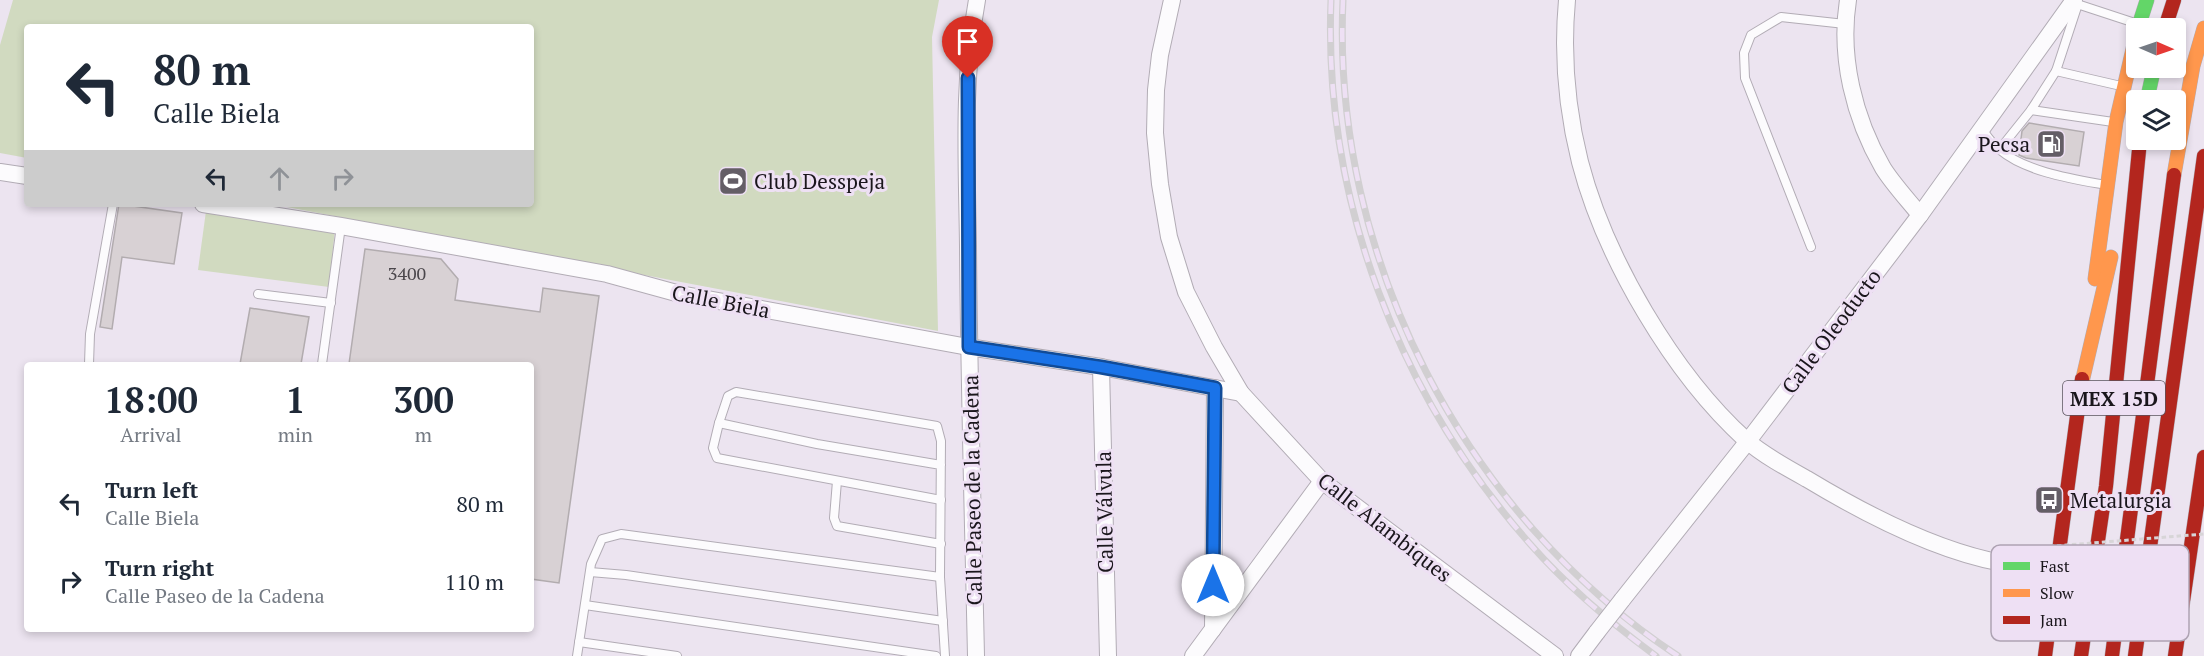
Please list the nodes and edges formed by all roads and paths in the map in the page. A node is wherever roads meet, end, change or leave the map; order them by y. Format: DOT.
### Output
graph roads {
  1 [pos="977,0"];
  2 [pos="1172,0"];
  3 [pos="1567,0"];
  4 [pos="1848,0"];
  5 [pos="2147,0"];
  6 [pos="2174,0"];
  7 [pos="2075,2"];
  8 [pos="2141,18"];
  9 [pos="2168,18"];
  10 [pos="1845,24"];
  11 [pos="2126,25"];
  12 [pos="2204,28"];
  13 [pos="2056,71"];
  14 [pos="2127,78"];
  15 [pos="2125,86"];
  16 [pos="2031,110"];
  17 [pos="2116,122"];
  18 [pos="1982,129"];
  19 [pos="2204,142"];
  20 [pos="1999,150"];
  21 [pos="2137,150"];
  22 [pos="2138,150"];
  23 [pos="2204,156"];
  24 [pos="0,172"];
  25 [pos="24,176"];
  26 [pos="2108,186"];
  27 [pos="112,207"];
  28 [pos="222,207"];
  29 [pos="1920,215"];
  30 [pos="340,226"];
  31 [pos="1811,247"];
  32 [pos="258,294"];
  33 [pos="331,303"];
  34 [pos="2195,323"];
  35 [pos="2152,339"];
  36 [pos="969,347"];
  37 [pos="89,362"];
  38 [pos="322,362"];
  39 [pos="1101,367"];
  40 [pos="1215,388"];
  41 [pos="1241,393"];
  42 [pos="2079,395"];
  43 [pos="2167,422"];
  44 [pos="719,423"];
  45 [pos="1748,441"];
  46 [pos="2204,457"];
  47 [pos="941,465"];
  48 [pos="837,481"];
  49 [pos="1322,482"];
  50 [pos="941,500"];
  51 [pos="2204,534"];
  52 [pos="941,544"];
  53 [pos="2060,545"];
  54 [pos="2067,545"];
  55 [pos="2097,545"];
  56 [pos="2126,545"];
  57 [pos="2150,545"];
  58 [pos="2197,555"];
  59 [pos="1991,559"];
  60 [pos="590,572"];
  61 [pos="940,577"];
  62 [pos="2189,592"];
  63 [pos="585,605"];
  64 [pos="943,621"];
  65 [pos="1213,629"];
  66 [pos="2047,641"];
  67 [pos="2083,641"];
  68 [pos="2114,641"];
  69 [pos="2137,641"];
  70 [pos="2178,641"];
  71 [pos="579,642"];
  72 [pos="577,656"];
  73 [pos="677,656"];
  74 [pos="936,656"];
  75 [pos="945,656"];
  76 [pos="976,656"];
  77 [pos="1108,656"];
  78 [pos="1193,656"];
  79 [pos="1555,656"];
  80 [pos="1579,656"];
  81 [pos="2045,656"];
  82 [pos="2081,656"];
  83 [pos="2112,656"];
  84 [pos="2135,656"];
  85 [pos="2175,656"];
  1 -- 36 [label="street, Calle Paseo de la Cadena"];
  2 -- 41 [label="street, Calle Alambiques"];
  3 -- 45 [label="street"];
  4 -- 10 [label="street"];
  5 -- 8 [label="main road"];
  6 -- 9 [label="main road"];
  7 -- 11 [label="lane"];
  7 -- 13 [label="lane"];
  7 -- 18 [label="street, Calle Oleoducto"];
  10 -- 29 [label="street"];
  10 -- 31 [label="lane"];
  12 -- 35 [label="main road"];
  13 -- 15 [label="lane"];
  13 -- 16 [label="lane"];
  14 -- 15 [label="main road"];
  15 -- 17 [label="main road"];
  16 -- 17 [label="lane"];
  16 -- 20 [label="lane"];
  17 -- 26 [label="main road"];
  18 -- 20 [label="lane"];
  18 -- 29 [label="street, Calle Oleoducto"];
  19 -- 35 [label="main road"];
  20 -- 26 [label="lane"];
  21 -- 42 [label="main road"];
  22 -- 55 [label="main road, MEX 15D"];
  23 -- 43 [label="main road, MEX 15D"];
  24 -- 25 [label="street"];
  26 -- 42 [label="main road"];
  27 -- 37 [label="lane"];
  28 -- 30 [label="street, Calle Biela"];
  29 -- 45 [label="street, Calle Oleoducto"];
  30 -- 33 [label="lane"];
  30 -- 36 [label="street, Calle Biela"];
  32 -- 33 [label="lane"];
  33 -- 38 [label="lane"];
  34 -- 43 [label="main road"];
  35 -- 56 [label="main road"];
  36 -- 39 [label="street, Calle Biela"];
  36 -- 76 [label="street, Calle Paseo de la Cadena"];
  39 -- 40 [label="street, Calle Biela"];
  39 -- 77 [label="street, Calle Válvula"];
  40 -- 41 [label="street, Calle Biela"];
  40 -- 65 [label="street"];
  41 -- 49 [label="street, Calle Alambiques"];
  42 -- 53 [label="main road"];
  43 -- 57 [label="main road, MEX 15D"];
  44 -- 47 [label="lane"];
  44 -- 47 [label="lane"];
  44 -- 48 [label="lane"];
  45 -- 59 [label="street"];
  45 -- 80 [label="street, Calle Oleoducto, bridge"];
  46 -- 58 [label="main road"];
  47 -- 50 [label="lane"];
  48 -- 50 [label="lane"];
  48 -- 52 [label="lane"];
  49 -- 65 [label="street"];
  49 -- 79 [label="street, Calle Alambiques"];
  50 -- 52 [label="lane"];
  51 -- 54 [label="path, bridge"];
  52 -- 61 [label="lane"];
  58 -- 62 [label="main road"];
  60 -- 61 [label="lane"];
  60 -- 63 [label="lane"];
  60 -- 64 [label="lane"];
  61 -- 64 [label="lane"];
  63 -- 71 [label="lane"];
  63 -- 74 [label="lane"];
  64 -- 75 [label="lane"];
  65 -- 78 [label="street"];
  66 -- 81 [label="main road"];
  67 -- 82 [label="main road, MEX 15D"];
  68 -- 83 [label="main road"];
  69 -- 84 [label="main road, MEX 15D"];
  70 -- 85 [label="main road"];
  71 -- 72 [label="lane"];
  71 -- 73 [label="lane"];
}
